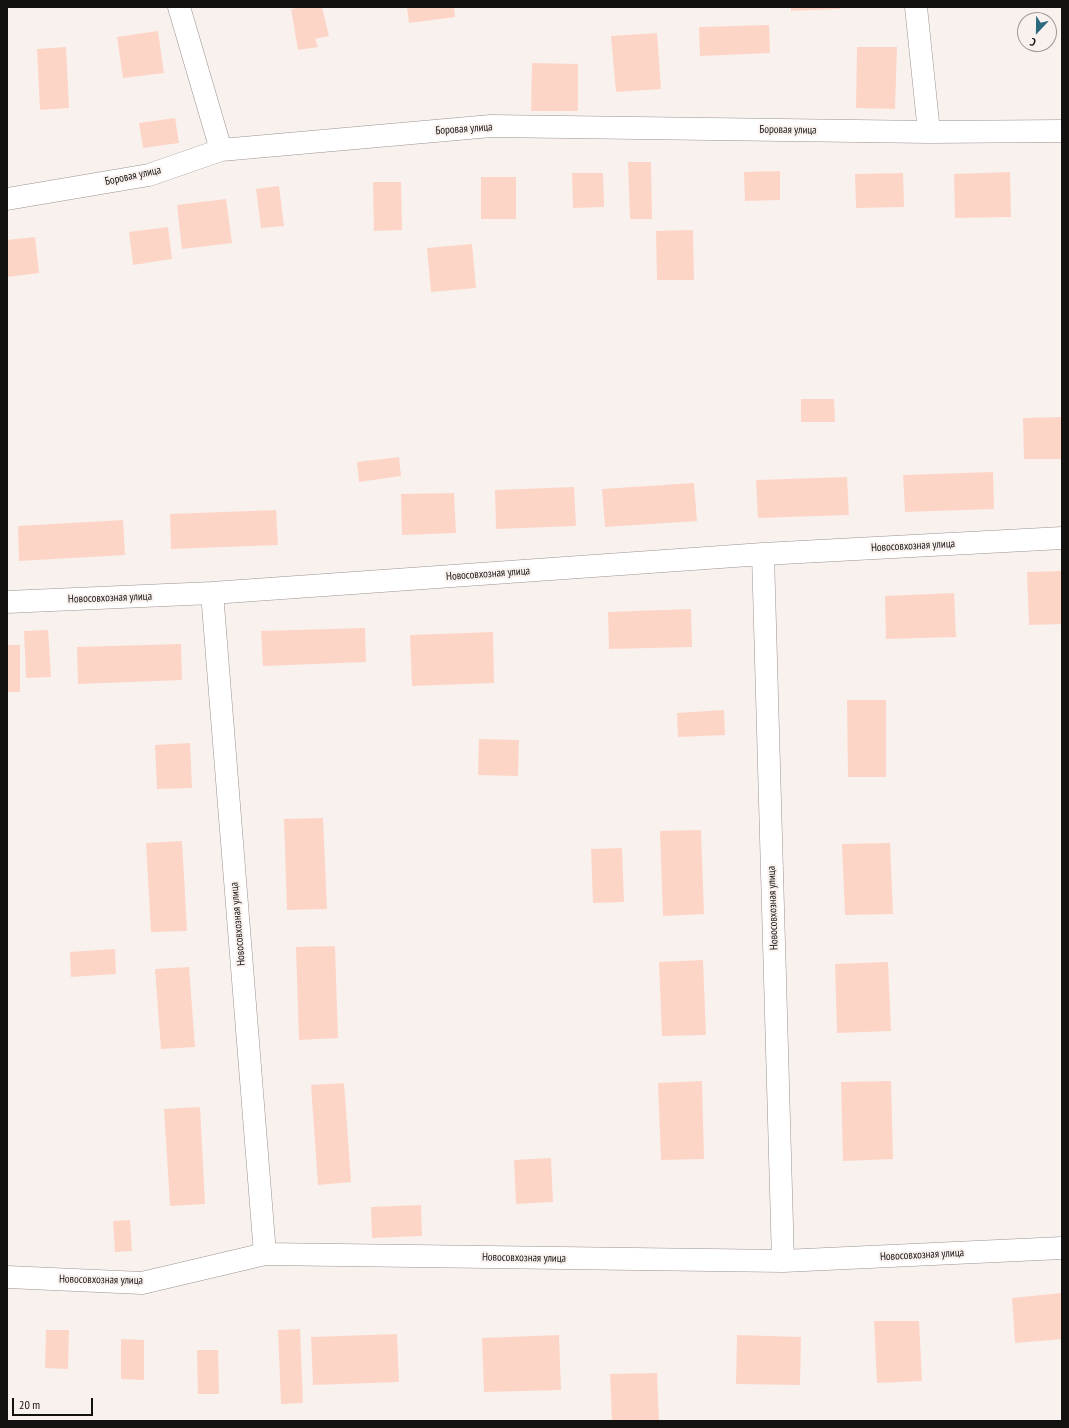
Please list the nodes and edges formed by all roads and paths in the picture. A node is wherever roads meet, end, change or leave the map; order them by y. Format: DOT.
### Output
graph roads {
  1 [pos="179,7"];
  2 [pos="916,7"];
  3 [pos="1062,131"];
  4 [pos="929,132"];
  5 [pos="221,150"];
  6 [pos="7,199"];
  7 [pos="1062,538"];
  8 [pos="763,554"];
  9 [pos="212,593"];
  10 [pos="7,602"];
  11 [pos="1062,1248"];
  12 [pos="264,1254"];
  13 [pos="782,1261"];
  14 [pos="7,1277"];
  1 -- 5 [label="street"];
  2 -- 4 [label="street"];
  3 -- 4 [label="street, Боровая улица"];
  4 -- 5 [label="street, Боровая улица"];
  5 -- 6 [label="street, Боровая улица"];
  7 -- 8 [label="street, Новосовхозная улица"];
  8 -- 9 [label="street, Новосовхозная улица"];
  8 -- 13 [label="street, Новосовхозная улица"];
  9 -- 10 [label="street, Новосовхозная улица"];
  9 -- 12 [label="street, Новосовхозная улица"];
  11 -- 13 [label="street, Новосовхозная улица"];
  12 -- 13 [label="street, Новосовхозная улица"];
  12 -- 14 [label="street, Новосовхозная улица"];
}
